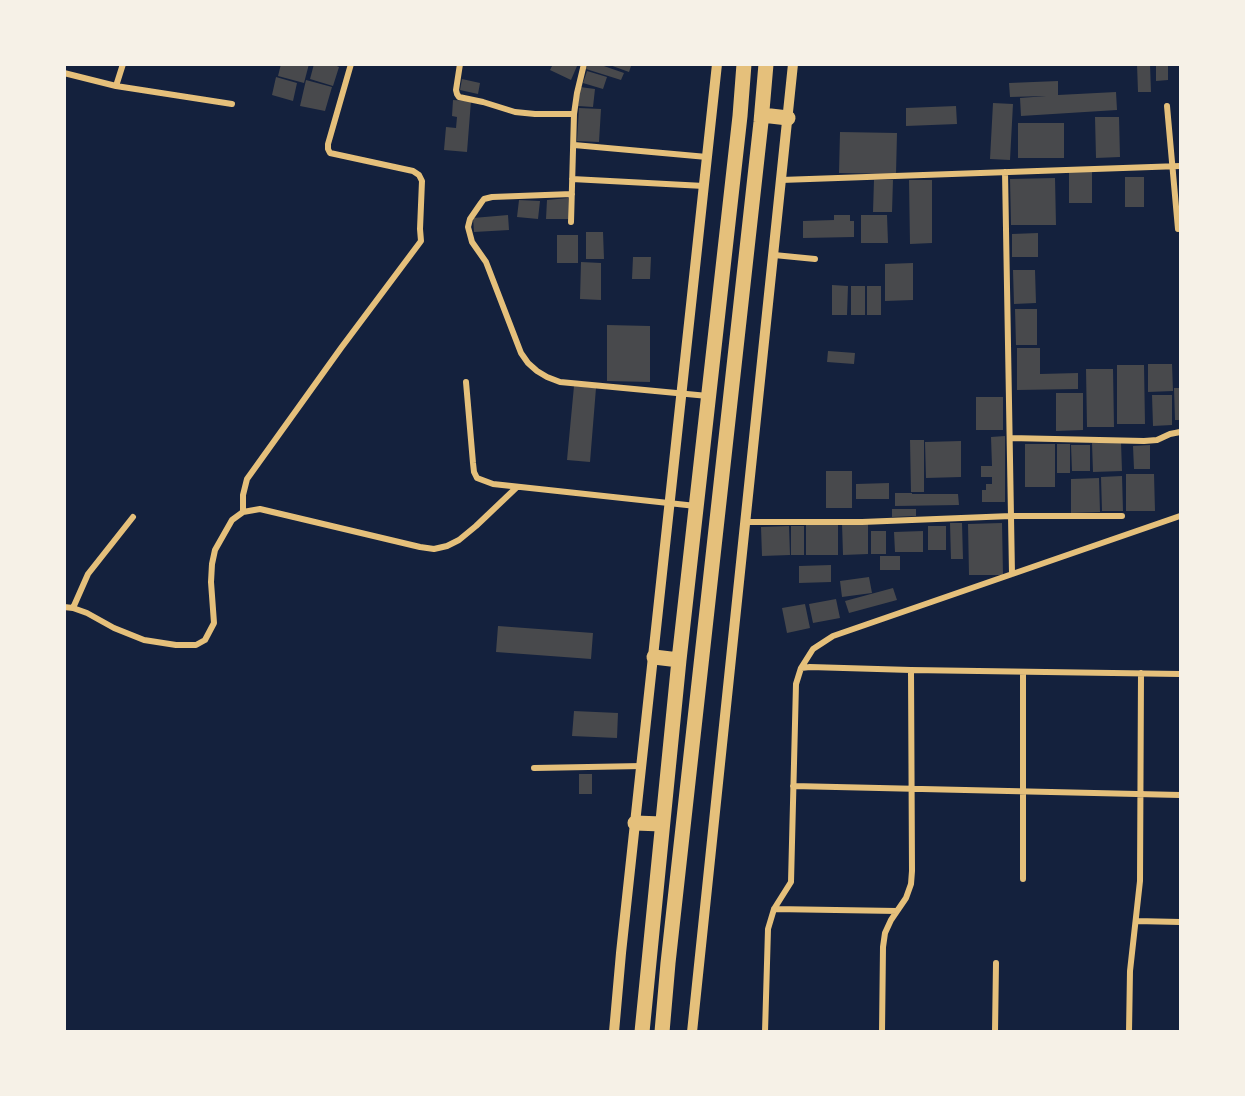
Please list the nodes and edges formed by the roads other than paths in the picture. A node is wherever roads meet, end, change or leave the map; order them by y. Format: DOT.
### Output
graph roads {
  1 [pos="123,64"];
  2 [pos="351,64"];
  3 [pos="460,64"];
  4 [pos="584,64"];
  5 [pos="717,64"];
  6 [pos="744,64"];
  7 [pos="766,64"];
  8 [pos="793,64"];
  9 [pos="64,73"];
  10 [pos="116,86"];
  11 [pos="232,104"];
  12 [pos="1167,105"];
  13 [pos="574,114"];
  14 [pos="762,116"];
  15 [pos="788,118"];
  16 [pos="574,145"];
  17 [pos="707,157"];
  18 [pos="1172,166"];
  19 [pos="1180,166"];
  20 [pos="1005,171"];
  21 [pos="572,179"];
  22 [pos="781,180"];
  23 [pos="704,186"];
  24 [pos="572,194"];
  25 [pos="571,222"];
  26 [pos="1178,229"];
  27 [pos="774,255"];
  28 [pos="815,259"];
  29 [pos="466,382"];
  30 [pos="682,393"];
  31 [pos="709,396"];
  32 [pos="1180,432"];
  33 [pos="1010,438"];
  34 [pos="517,487"];
  35 [pos="670,503"];
  36 [pos="696,507"];
  37 [pos="243,512"];
  38 [pos="1011,516"];
  39 [pos="1122,516"];
  40 [pos="1180,516"];
  41 [pos="133,518"];
  42 [pos="746,522"];
  43 [pos="1012,574"];
  44 [pos="64,607"];
  45 [pos="73,608"];
  46 [pos="654,657"];
  47 [pos="679,660"];
  48 [pos="801,668"];
  49 [pos="911,670"];
  50 [pos="1023,672"];
  51 [pos="1141,673"];
  52 [pos="1180,674"];
  53 [pos="642,766"];
  54 [pos="534,768"];
  55 [pos="793,786"];
  56 [pos="911,789"];
  57 [pos="1023,792"];
  58 [pos="1140,794"];
  59 [pos="1180,795"];
  60 [pos="635,823"];
  61 [pos="662,824"];
  62 [pos="1023,879"];
  63 [pos="774,909"];
  64 [pos="897,911"];
  65 [pos="1136,921"];
  66 [pos="1180,922"];
  67 [pos="996,963"];
  68 [pos="614,1032"];
  69 [pos="642,1032"];
  70 [pos="662,1032"];
  71 [pos="692,1032"];
  72 [pos="765,1032"];
  73 [pos="882,1032"];
  74 [pos="995,1032"];
  75 [pos="1130,1032"];
  1 -- 10 [label="street"];
  2 -- 37 [label="street"];
  3 -- 13 [label="street"];
  4 -- 13 [label="street"];
  5 -- 17 [label="street"];
  6 -- 31 [label="highway"];
  7 -- 14 [label="highway"];
  8 -- 15 [label="street"];
  9 -- 10 [label="street"];
  10 -- 11 [label="street"];
  12 -- 18 [label="street"];
  13 -- 16 [label="street"];
  14 -- 15 [label="highway"];
  14 -- 70 [label="highway"];
  15 -- 22 [label="street"];
  16 -- 17 [label="street"];
  16 -- 21 [label="street"];
  17 -- 23 [label="street"];
  18 -- 19 [label="street"];
  18 -- 20 [label="street"];
  18 -- 26 [label="street"];
  20 -- 22 [label="street"];
  20 -- 33 [label="street"];
  21 -- 23 [label="street"];
  21 -- 24 [label="street"];
  22 -- 27 [label="street"];
  23 -- 30 [label="street"];
  24 -- 25 [label="street"];
  24 -- 30 [label="street"];
  27 -- 28 [label="street"];
  27 -- 42 [label="street"];
  29 -- 34 [label="street"];
  30 -- 31 [label="street"];
  30 -- 35 [label="street"];
  31 -- 36 [label="highway"];
  32 -- 33 [label="street"];
  33 -- 38 [label="street"];
  34 -- 35 [label="street"];
  34 -- 37 [label="street"];
  35 -- 36 [label="street"];
  35 -- 46 [label="street"];
  36 -- 47 [label="highway"];
  37 -- 45 [label="street"];
  38 -- 39 [label="street"];
  38 -- 42 [label="street"];
  38 -- 43 [label="street"];
  40 -- 43 [label="street"];
  41 -- 45 [label="street"];
  42 -- 71 [label="street"];
  43 -- 48 [label="street"];
  44 -- 45 [label="street"];
  46 -- 47 [label="highway"];
  46 -- 53 [label="street"];
  47 -- 61 [label="highway"];
  48 -- 49 [label="street"];
  48 -- 55 [label="street"];
  49 -- 50 [label="street"];
  49 -- 56 [label="street"];
  50 -- 51 [label="street"];
  50 -- 57 [label="street"];
  51 -- 52 [label="street"];
  51 -- 58 [label="street"];
  53 -- 54 [label="street"];
  53 -- 60 [label="street"];
  55 -- 56 [label="street"];
  55 -- 63 [label="street"];
  56 -- 57 [label="street"];
  56 -- 64 [label="street"];
  57 -- 58 [label="street"];
  57 -- 62 [label="street"];
  58 -- 59 [label="street"];
  58 -- 65 [label="street"];
  60 -- 61 [label="highway"];
  60 -- 68 [label="street"];
  61 -- 69 [label="highway"];
  63 -- 64 [label="street"];
  63 -- 72 [label="street"];
  64 -- 73 [label="street"];
  65 -- 66 [label="street"];
  65 -- 75 [label="street"];
  67 -- 74 [label="street"];
}
